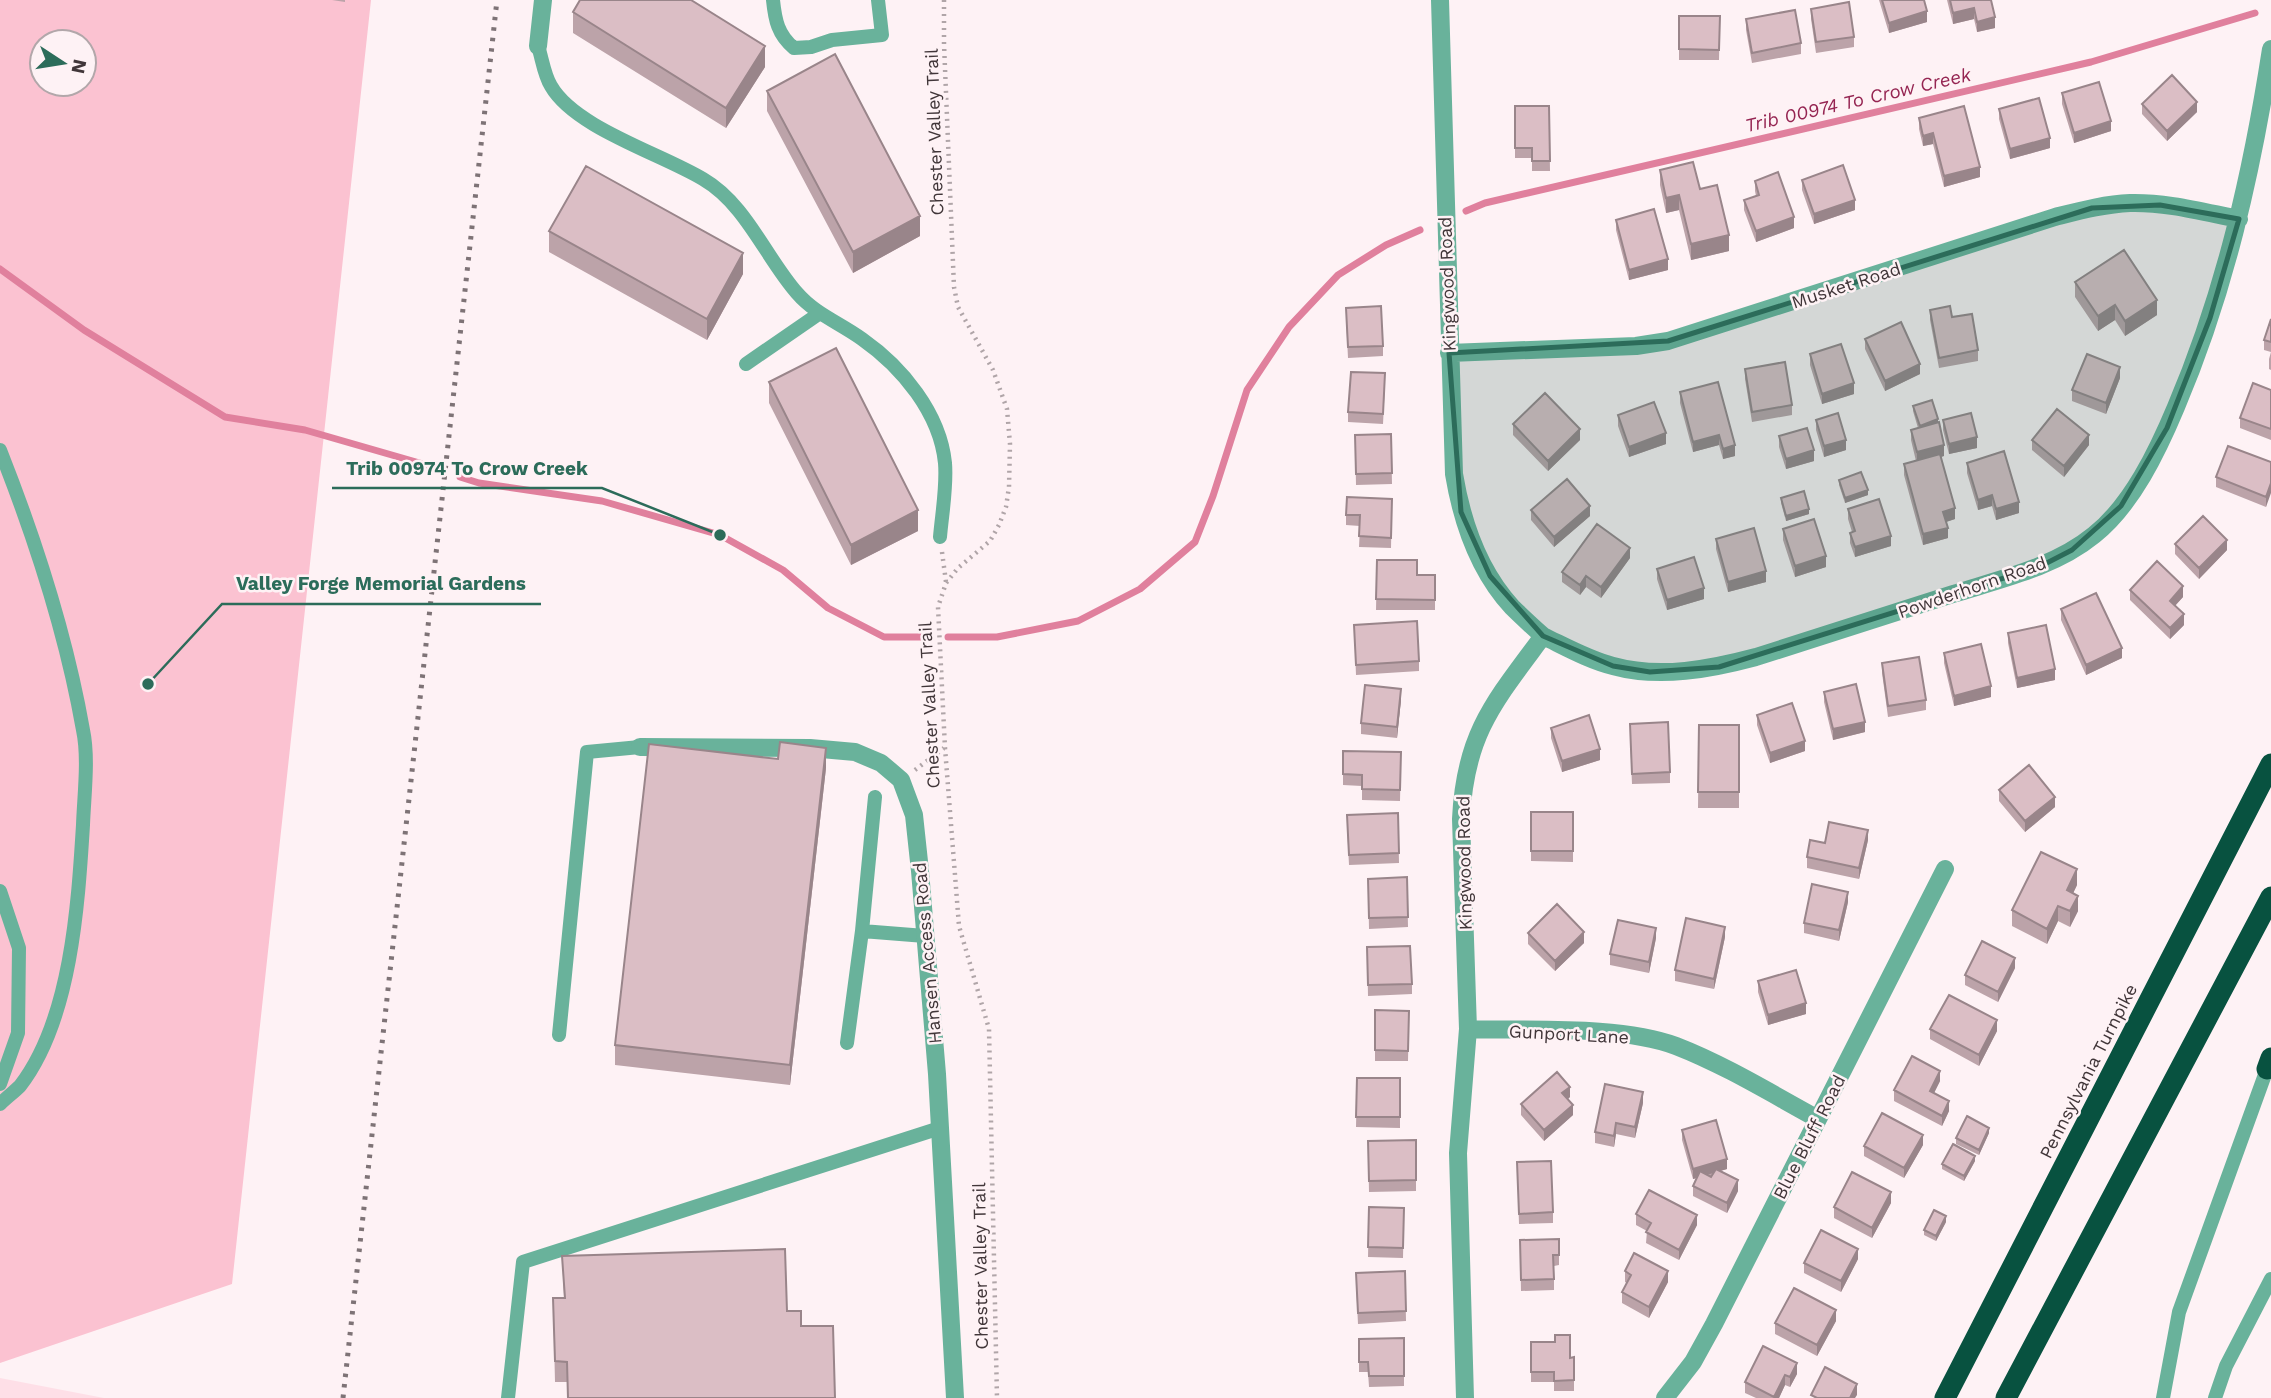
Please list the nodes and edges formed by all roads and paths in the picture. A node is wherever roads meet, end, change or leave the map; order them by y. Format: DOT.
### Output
graph roads {
  1 [pos="543,0"];
  2 [pos="773,0"];
  3 [pos="878,0"];
  4 [pos="944,0"];
  5 [pos="1440,0"];
  6 [pos="538,46"];
  7 [pos="2271,49"];
  8 [pos="2238,219"];
  9 [pos="820,313"];
  10 [pos="1449,353"];
  11 [pos="746,364"];
  12 [pos="0,450"];
  13 [pos="940,537"];
  14 [pos="946,583"];
  15 [pos="1544,636"];
  16 [pos="640,747"];
  17 [pos="945,748"];
  18 [pos="2271,765"];
  19 [pos="901,780"];
  20 [pos="875,797"];
  21 [pos="1945,869"];
  22 [pos="0,891"];
  23 [pos="2271,897"];
  24 [pos="862,931"];
  25 [pos="925,936"];
  26 [pos="1468,1029"];
  27 [pos="559,1035"];
  28 [pos="848,1043"];
  29 [pos="2269,1064"];
  30 [pos="0,1084"];
  31 [pos="2271,1093"];
  32 [pos="0,1104"];
  33 [pos="1818,1119"];
  34 [pos="940,1128"];
  35 [pos="2271,1279"];
  36 [pos="508,1398"];
  37 [pos="955,1398"];
  38 [pos="997,1398"];
  39 [pos="1465,1398"];
  40 [pos="1665,1398"];
  41 [pos="1945,1398"];
  42 [pos="2006,1398"];
  43 [pos="2163,1398"];
  44 [pos="2215,1398"];
  1 -- 6 [label="street"];
  2 -- 3 [label="lane"];
  4 -- 14 [label="path, Chester Valley Trail"];
  5 -- 10 [label="street, Kingwood Road"];
  6 -- 9 [label="lane"];
  7 -- 8 [label="street, Powderhorn Road"];
  8 -- 10 [label="street, Musket Road"];
  8 -- 15 [label="street, Powderhorn Road"];
  9 -- 11 [label="lane"];
  9 -- 13 [label="lane"];
  10 -- 15 [label="street, Kingwood Road"];
  12 -- 32 [label="lane"];
  13 -- 14 [label="path"];
  14 -- 17 [label="path, Chester Valley Trail"];
  15 -- 26 [label="street, Kingwood Road"];
  16 -- 19 [label="street"];
  16 -- 27 [label="lane"];
  17 -- 19 [label="path"];
  17 -- 38 [label="path, Chester Valley Trail"];
  18 -- 41 [label="highway, Pennsylvania Turnpike"];
  19 -- 25 [label="street, Hansen Access Road"];
  20 -- 24 [label="lane"];
  21 -- 33 [label="street, Blue Bluff Road"];
  22 -- 30 [label="lane"];
  23 -- 42 [label="highway"];
  24 -- 25 [label="lane"];
  24 -- 28 [label="lane"];
  25 -- 34 [label="street, Hansen Access Road"];
  26 -- 33 [label="street, Gunport Lane"];
  26 -- 39 [label="street, Kingwood Road"];
  29 -- 31 [label="lane"];
  29 -- 43 [label="lane"];
  33 -- 40 [label="street, Blue Bluff Road"];
  34 -- 36 [label="lane"];
  34 -- 37 [label="street, Hansen Access Road"];
  35 -- 44 [label="lane"];
}
